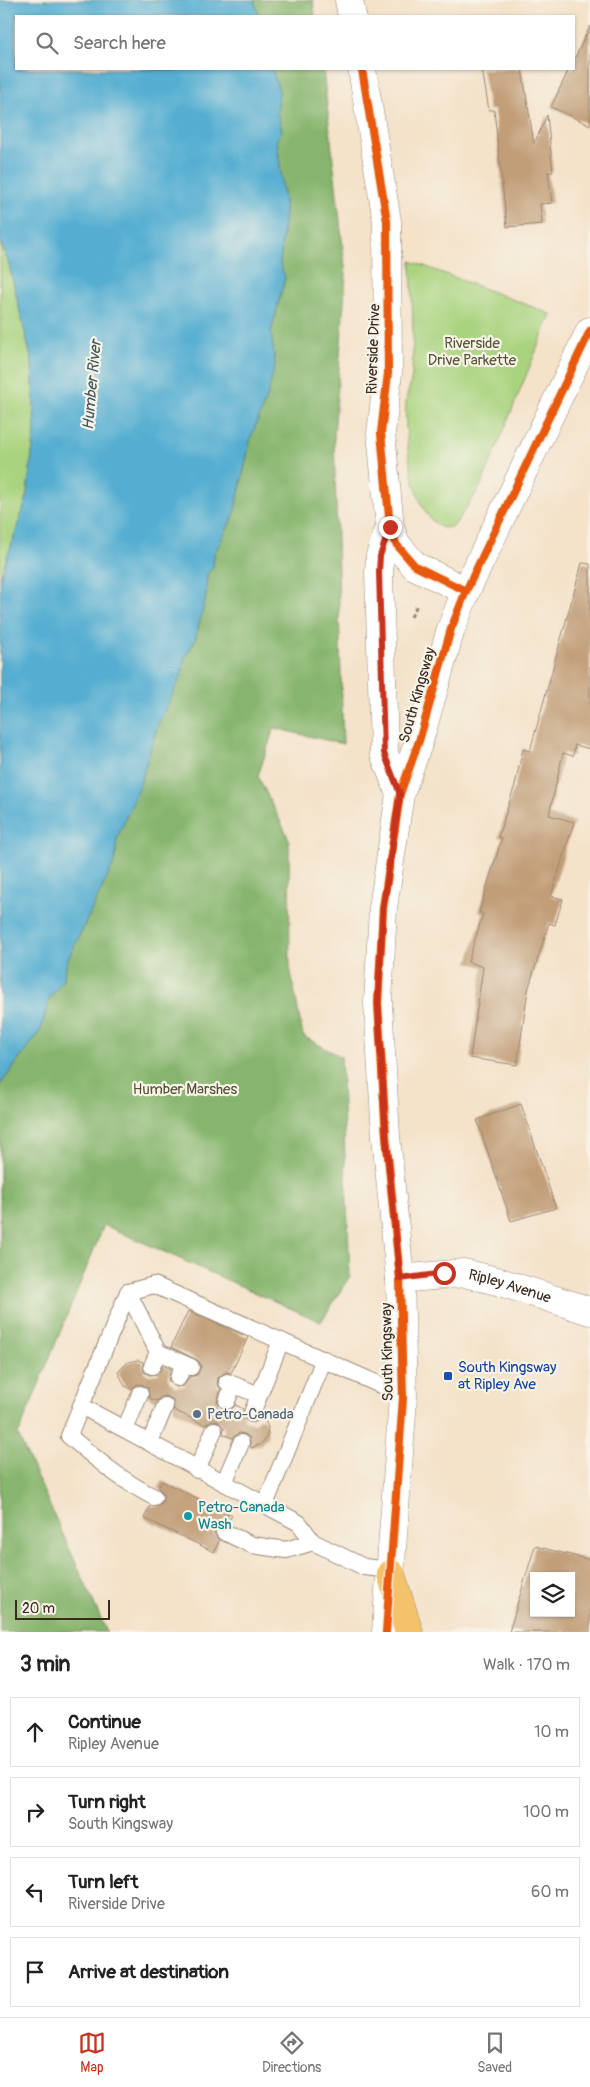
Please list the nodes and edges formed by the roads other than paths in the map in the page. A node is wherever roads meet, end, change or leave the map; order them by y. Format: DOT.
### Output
graph roads {
  1 [pos="349,0"];
  2 [pos="352,15"];
  3 [pos="362,70"];
  4 [pos="590,331"];
  5 [pos="390,527"];
  6 [pos="466,591"];
  7 [pos="400,794"];
  8 [pos="400,1279"];
  9 [pos="128,1292"];
  10 [pos="590,1311"];
  11 [pos="281,1341"];
  12 [pos="324,1359"];
  13 [pos="184,1370"];
  14 [pos="140,1394"];
  15 [pos="259,1395"];
  16 [pos="403,1395"];
  17 [pos="227,1401"];
  18 [pos="81,1406"];
  19 [pos="165,1406"];
  20 [pos="252,1413"];
  21 [pos="125,1429"];
  22 [pos="214,1430"];
  23 [pos="150,1442"];
  24 [pos="241,1443"];
  25 [pos="198,1470"];
  26 [pos="224,1483"];
  27 [pos="154,1497"];
  28 [pos="265,1505"];
  29 [pos="224,1532"];
  30 [pos="313,1542"];
  31 [pos="391,1572"];
  32 [pos="386,1632"];
  33 [pos="409,1632"];
  1 -- 2 [label="street"];
  3 -- 5 [label="street, Riverside Drive"];
  4 -- 6 [label="street, South Kingsway"];
  5 -- 6 [label="street, Riverside Drive"];
  5 -- 7 [label="street, Riverside Drive"];
  6 -- 7 [label="street, South Kingsway"];
  7 -- 8 [label="street, South Kingsway"];
  8 -- 10 [label="street, Ripley Avenue"];
  8 -- 16 [label="street, South Kingsway"];
  9 -- 11 [label="lane"];
  9 -- 13 [label="lane"];
  9 -- 18 [label="lane"];
  11 -- 12 [label="lane"];
  11 -- 15 [label="lane"];
  12 -- 16 [label="lane"];
  12 -- 28 [label="lane"];
  14 -- 21 [label="lane"];
  15 -- 17 [label="lane"];
  15 -- 20 [label="lane"];
  16 -- 31 [label="street, South Kingsway"];
  18 -- 21 [label="lane"];
  18 -- 27 [label="lane"];
  19 -- 23 [label="lane"];
  21 -- 23 [label="lane"];
  22 -- 25 [label="lane"];
  23 -- 25 [label="lane"];
  24 -- 26 [label="lane"];
  25 -- 26 [label="lane"];
  26 -- 28 [label="lane"];
  28 -- 30 [label="lane"];
  29 -- 30 [label="lane"];
  30 -- 31 [label="lane"];
  31 -- 32 [label="street, South Kingsway"];
  31 -- 33 [label="main road"];
}
